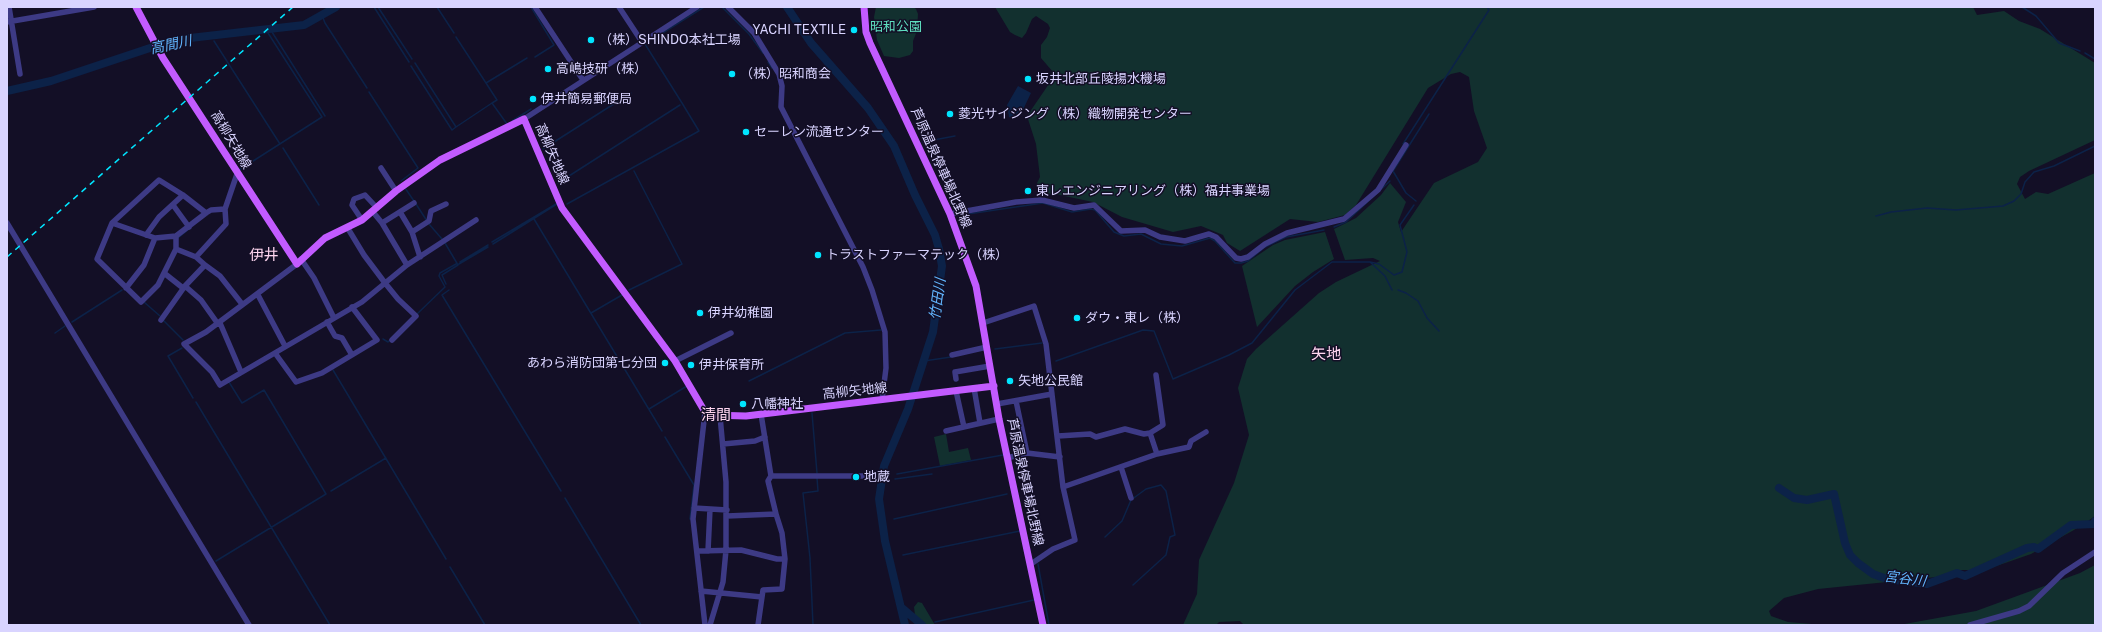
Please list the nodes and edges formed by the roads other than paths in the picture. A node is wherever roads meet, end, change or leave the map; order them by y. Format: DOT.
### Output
graph roads {
  1 [pos="9,7"];
  2 [pos="94,7"];
  3 [pos="136,7"];
  4 [pos="535,7"];
  5 [pos="619,7"];
  6 [pos="697,7"];
  7 [pos="728,7"];
  8 [pos="864,7"];
  9 [pos="9,21"];
  10 [pos="642,42"];
  11 [pos="20,74"];
  12 [pos="583,80"];
  13 [pos="524,119"];
  14 [pos="1406,145"];
  15 [pos="381,168"];
  16 [pos="237,174"];
  17 [pos="396,190"];
  18 [pos="184,195"];
  19 [pos="414,203"];
  20 [pos="446,204"];
  21 [pos="173,205"];
  22 [pos="225,209"];
  23 [pos="375,210"];
  24 [pos="400,212"];
  25 [pos="206,213"];
  26 [pos="950,214"];
  27 [pos="362,220"];
  28 [pos="476,220"];
  29 [pos="7,223"];
  30 [pos="112,223"];
  31 [pos="382,223"];
  32 [pos="189,227"];
  33 [pos="347,227"];
  34 [pos="412,232"];
  35 [pos="146,235"];
  36 [pos="176,236"];
  37 [pos="155,238"];
  38 [pos="176,249"];
  39 [pos="196,257"];
  40 [pos="420,257"];
  41 [pos="299,262"];
  42 [pos="205,264"];
  43 [pos="407,265"];
  44 [pos="164,273"];
  45 [pos="385,283"];
  46 [pos="184,287"];
  47 [pos="126,288"];
  48 [pos="258,295"];
  49 [pos="242,304"];
  50 [pos="352,307"];
  51 [pos="334,318"];
  52 [pos="161,320"];
  53 [pos="326,322"];
  54 [pos="983,322"];
  55 [pos="219,323"];
  56 [pos="731,333"];
  57 [pos="392,340"];
  58 [pos="285,346"];
  59 [pos="987,347"];
  60 [pos="275,353"];
  61 [pos="352,355"];
  62 [pos="952,355"];
  63 [pos="675,361"];
  64 [pos="990,366"];
  65 [pos="241,372"];
  66 [pos="1156,376"];
  67 [pos="956,379"];
  68 [pos="994,386"];
  69 [pos="974,388"];
  70 [pos="956,391"];
  71 [pos="1052,394"];
  72 [pos="886,400"];
  73 [pos="1016,401"];
  74 [pos="997,404"];
  75 [pos="705,412"];
  76 [pos="762,414"];
  77 [pos="720,416"];
  78 [pos="999,419"];
  79 [pos="980,423"];
  80 [pos="964,427"];
  81 [pos="946,431"];
  82 [pos="1206,432"];
  83 [pos="1150,433"];
  84 [pos="1058,436"];
  85 [pos="765,438"];
  86 [pos="723,444"];
  87 [pos="1027,453"];
  88 [pos="1157,454"];
  89 [pos="1060,457"];
  90 [pos="1007,458"];
  91 [pos="1121,467"];
  92 [pos="771,476"];
  93 [pos="864,476"];
  94 [pos="1063,487"];
  95 [pos="1131,498"];
  96 [pos="694,508"];
  97 [pos="710,509"];
  98 [pos="727,513"];
  99 [pos="776,514"];
  100 [pos="726,550"];
  101 [pos="708,551"];
  102 [pos="698,552"];
  103 [pos="2095,552"];
  104 [pos="785,559"];
  105 [pos="1031,564"];
  106 [pos="701,591"];
  107 [pos="720,591"];
  108 [pos="762,597"];
  109 [pos="249,625"];
  110 [pos="705,625"];
  111 [pos="710,625"];
  112 [pos="758,625"];
  113 [pos="1043,625"];
  114 [pos="1970,625"];
  1 -- 9 [label="street"];
  2 -- 9 [label="street"];
  3 -- 16 [label="main road, 高柳矢地線"];
  4 -- 12 [label="street"];
  5 -- 10 [label="street"];
  6 -- 10 [label="street"];
  7 -- 72 [label="street"];
  8 -- 26 [label="main road, 芦原温泉停車場北野線"];
  9 -- 11 [label="street"];
  10 -- 12 [label="street"];
  12 -- 13 [label="street"];
  13 -- 17 [label="main road, 高柳矢地線"];
  13 -- 63 [label="main road, 高柳矢地線"];
  14 -- 26 [label="street"];
  15 -- 17 [label="street"];
  16 -- 22 [label="street"];
  16 -- 41 [label="main road, 高柳矢地線"];
  17 -- 23 [label="main road, 高柳矢地線"];
  18 -- 21 [label="street"];
  18 -- 25 [label="street"];
  18 -- 30 [label="street"];
  19 -- 24 [label="street"];
  20 -- 34 [label="street"];
  21 -- 32 [label="street"];
  21 -- 35 [label="street"];
  22 -- 25 [label="street"];
  22 -- 39 [label="street"];
  23 -- 27 [label="main road, 高柳矢地線"];
  23 -- 27 [label="street"];
  23 -- 31 [label="street"];
  24 -- 31 [label="street"];
  24 -- 34 [label="street"];
  25 -- 32 [label="street"];
  26 -- 54 [label="main road, 芦原温泉停車場北野線"];
  27 -- 33 [label="main road, 高柳矢地線"];
  28 -- 40 [label="street"];
  29 -- 109 [label="street"];
  30 -- 35 [label="street"];
  30 -- 47 [label="street"];
  31 -- 43 [label="street"];
  32 -- 36 [label="street"];
  33 -- 41 [label="main road, 高柳矢地線"];
  33 -- 45 [label="street"];
  34 -- 40 [label="street"];
  35 -- 37 [label="street"];
  36 -- 37 [label="street"];
  36 -- 38 [label="street"];
  37 -- 47 [label="street"];
  38 -- 39 [label="street"];
  38 -- 44 [label="street"];
  39 -- 42 [label="street"];
  40 -- 43 [label="street"];
  41 -- 48 [label="street"];
  41 -- 51 [label="street"];
  42 -- 46 [label="street"];
  42 -- 49 [label="street"];
  43 -- 45 [label="street"];
  44 -- 46 [label="street"];
  44 -- 47 [label="street"];
  45 -- 50 [label="street"];
  45 -- 57 [label="street"];
  46 -- 52 [label="street"];
  46 -- 55 [label="street"];
  48 -- 49 [label="street"];
  48 -- 58 [label="street"];
  49 -- 55 [label="street"];
  50 -- 51 [label="street"];
  50 -- 61 [label="street"];
  51 -- 53 [label="street"];
  53 -- 58 [label="street"];
  53 -- 61 [label="street"];
  54 -- 59 [label="main road, 芦原温泉停車場北野線"];
  54 -- 71 [label="street"];
  55 -- 65 [label="street"];
  55 -- 65 [label="street"];
  56 -- 63 [label="street"];
  58 -- 60 [label="street"];
  59 -- 62 [label="street"];
  59 -- 64 [label="main road, 芦原温泉停車場北野線"];
  60 -- 61 [label="street"];
  60 -- 65 [label="street"];
  63 -- 75 [label="main road, 高柳矢地線"];
  64 -- 67 [label="street"];
  64 -- 68 [label="main road, 芦原温泉停車場北野線"];
  66 -- 83 [label="street"];
  68 -- 69 [label="main road, 高柳矢地線"];
  68 -- 74 [label="main road, 芦原温泉停車場北野線"];
  69 -- 70 [label="main road, 高柳矢地線"];
  69 -- 79 [label="street"];
  70 -- 72 [label="main road, 高柳矢地線"];
  70 -- 80 [label="street"];
  71 -- 73 [label="street"];
  71 -- 84 [label="street"];
  72 -- 76 [label="main road, 高柳矢地線"];
  73 -- 74 [label="street"];
  73 -- 87 [label="street"];
  74 -- 78 [label="main road, 芦原温泉停車場北野線"];
  75 -- 77 [label="main road, 高柳矢地線"];
  75 -- 96 [label="street"];
  76 -- 77 [label="main road, 高柳矢地線"];
  76 -- 85 [label="street"];
  77 -- 86 [label="street"];
  78 -- 79 [label="street"];
  78 -- 90 [label="main road, 芦原温泉停車場北野線"];
  79 -- 80 [label="street"];
  80 -- 81 [label="street"];
  82 -- 88 [label="street"];
  83 -- 84 [label="street"];
  83 -- 88 [label="street"];
  84 -- 89 [label="street"];
  85 -- 86 [label="street"];
  85 -- 92 [label="street"];
  86 -- 98 [label="street"];
  87 -- 89 [label="street"];
  87 -- 90 [label="street"];
  88 -- 91 [label="street"];
  89 -- 94 [label="street"];
  90 -- 105 [label="main road, 芦原温泉停車場北野線"];
  91 -- 94 [label="street"];
  91 -- 95 [label="street"];
  92 -- 93 [label="street"];
  92 -- 99 [label="street"];
  94 -- 105 [label="street"];
  96 -- 97 [label="street"];
  96 -- 102 [label="street"];
  97 -- 98 [label="street"];
  97 -- 101 [label="street"];
  98 -- 99 [label="street"];
  98 -- 100 [label="street"];
  99 -- 104 [label="street"];
  100 -- 101 [label="street"];
  100 -- 104 [label="street"];
  100 -- 107 [label="street"];
  101 -- 102 [label="street"];
  102 -- 106 [label="street"];
  103 -- 114 [label="street"];
  104 -- 108 [label="street"];
  105 -- 113 [label="main road, 芦原温泉停車場北野線"];
  106 -- 107 [label="street"];
  106 -- 110 [label="street"];
  107 -- 108 [label="street"];
  107 -- 111 [label="street"];
  108 -- 112 [label="street"];
}
